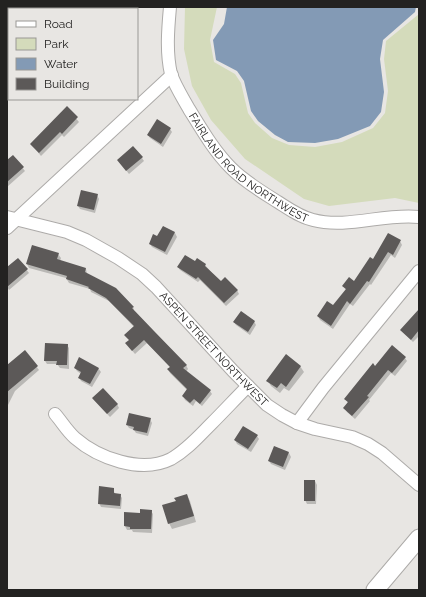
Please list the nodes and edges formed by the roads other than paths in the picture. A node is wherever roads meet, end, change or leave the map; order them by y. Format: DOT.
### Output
graph roads {
  1 [pos="170,7"];
  2 [pos="172,75"];
  3 [pos="419,217"];
  4 [pos="12,218"];
  5 [pos="7,228"];
  6 [pos="419,271"];
  7 [pos="248,386"];
  8 [pos="56,414"];
  9 [pos="296,423"];
  10 [pos="419,484"];
  11 [pos="419,538"];
  12 [pos="375,590"];
  1 -- 2 [label="street, FAIRLAND ROAD NORTHWEST"];
  2 -- 3 [label="street, FAIRLAND ROAD NORTHWEST"];
  2 -- 4 [label="street"];
  4 -- 5 [label="street"];
  4 -- 7 [label="street, ASPEN STREET NORTHWEST"];
  6 -- 9 [label="street"];
  7 -- 8 [label="street"];
  7 -- 9 [label="street, ASPEN STREET NORTHWEST"];
  9 -- 10 [label="street, ASPEN STREET NORTHWEST"];
  11 -- 12 [label="main road"];
}
